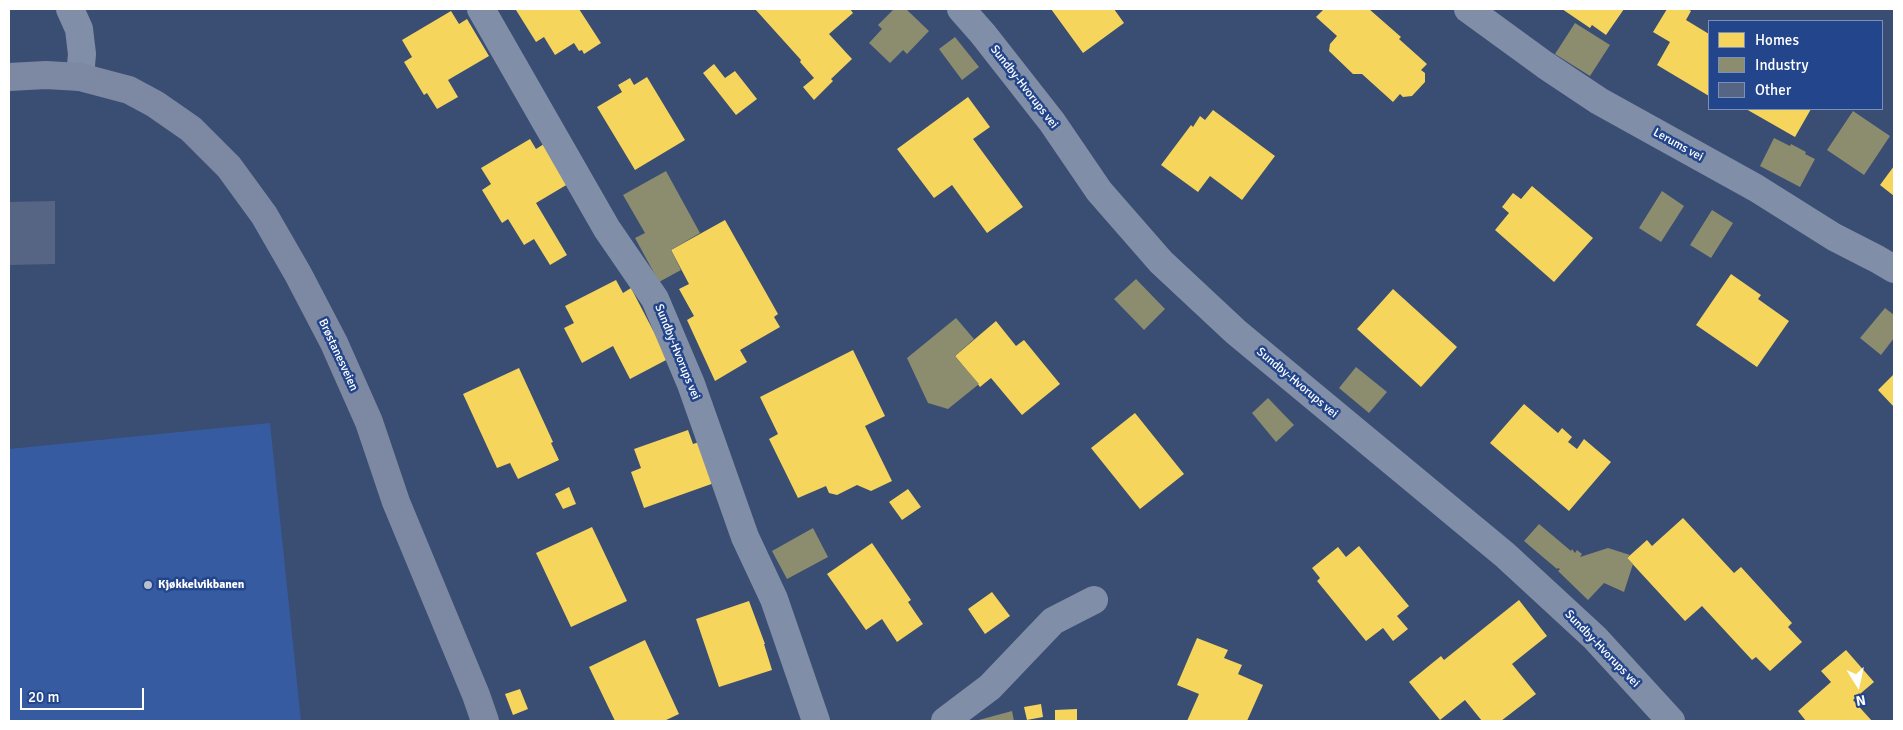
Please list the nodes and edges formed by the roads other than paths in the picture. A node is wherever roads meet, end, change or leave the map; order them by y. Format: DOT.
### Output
graph roads {
  1 [pos="70,9"];
  2 [pos="481,9"];
  3 [pos="961,9"];
  4 [pos="1468,9"];
  5 [pos="9,77"];
  6 [pos="80,77"];
  7 [pos="1894,269"];
  8 [pos="1094,600"];
  9 [pos="485,721"];
  10 [pos="816,721"];
  11 [pos="945,721"];
  12 [pos="1671,721"];
  1 -- 6 [label="street"];
  2 -- 10 [label="street, Sundby-Hvorups vei"];
  3 -- 12 [label="street, Sundby-Hvorups vei"];
  4 -- 7 [label="street, Lerums vei"];
  5 -- 6 [label="street, Brøstanesveien"];
  6 -- 9 [label="street, Brøstanesveien"];
  8 -- 11 [label="street"];
}
